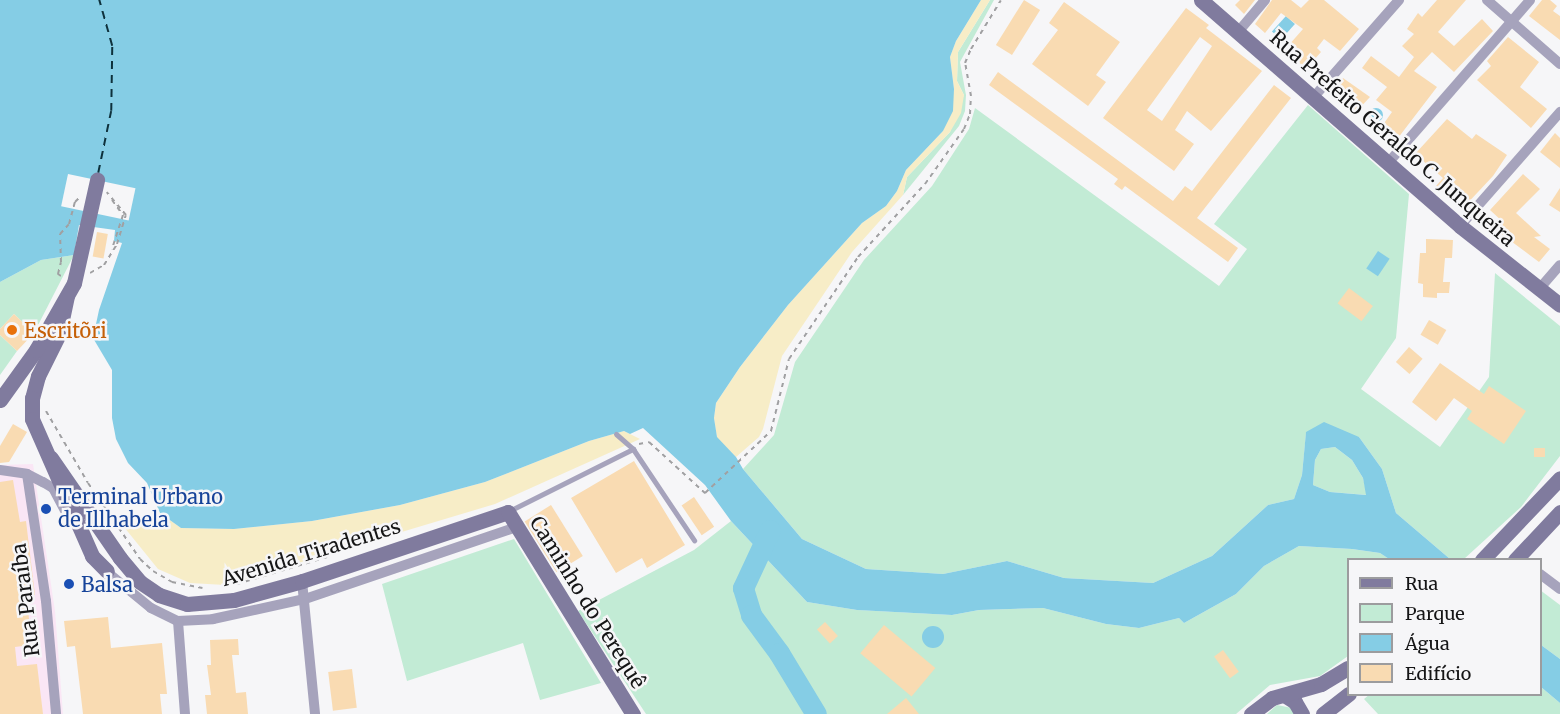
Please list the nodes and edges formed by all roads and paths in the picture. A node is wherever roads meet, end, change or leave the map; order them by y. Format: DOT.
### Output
graph roads {
  1 [pos="1001,0"];
  2 [pos="1201,0"];
  3 [pos="1265,0"];
  4 [pos="1399,0"];
  5 [pos="1486,0"];
  6 [pos="1530,0"];
  7 [pos="1512,20"];
  8 [pos="1238,32"];
  9 [pos="1560,64"];
  10 [pos="1312,99"];
  11 [pos="1560,112"];
  12 [pos="1388,163"];
  13 [pos="97,180"];
  14 [pos="75,202"];
  15 [pos="1460,226"];
  16 [pos="61,262"];
  17 [pos="1560,265"];
  18 [pos="88,279"];
  19 [pos="1540,288"];
  20 [pos="67,296"];
  21 [pos="1560,305"];
  22 [pos="1,401"];
  23 [pos="45,403"];
  24 [pos="616,434"];
  25 [pos="632,447"];
  26 [pos="51,458"];
  27 [pos="0,470"];
  28 [pos="27,474"];
  29 [pos="1560,478"];
  30 [pos="508,512"];
  31 [pos="1560,512"];
  32 [pos="517,527"];
  33 [pos="694,540"];
  34 [pos="329,557"];
  35 [pos="1484,558"];
  36 [pos="1519,558"];
  37 [pos="107,571"];
  38 [pos="1542,576"];
  39 [pos="302,581"];
  40 [pos="227,587"];
  41 [pos="208,589"];
  42 [pos="1560,589"];
  43 [pos="305,599"];
  44 [pos="178,621"];
  45 [pos="1347,669"];
  46 [pos="1284,695"];
  47 [pos="1347,696"];
  48 [pos="56,714"];
  49 [pos="185,714"];
  50 [pos="315,714"];
  51 [pos="633,714"];
  52 [pos="1251,714"];
  53 [pos="1302,714"];
  54 [pos="1323,714"];
  1 -- 25 [label="path"];
  2 -- 8 [label="main road, Rua Prefeito Geraldo C. Junqueira"];
  3 -- 8 [label="street"];
  4 -- 10 [label="street"];
  5 -- 7 [label="street"];
  6 -- 7 [label="street"];
  7 -- 9 [label="street"];
  7 -- 12 [label="street"];
  8 -- 10 [label="main road, Rua Prefeito Geraldo C. Junqueira"];
  10 -- 12 [label="main road, Rua Prefeito Geraldo C. Junqueira"];
  11 -- 15 [label="street"];
  12 -- 15 [label="main road, Rua Prefeito Geraldo C. Junqueira"];
  13 -- 18 [label="path"];
  13 -- 20 [label="main road"];
  14 -- 16 [label="path"];
  15 -- 19 [label="main road, Rua Prefeito Geraldo C. Junqueira"];
  17 -- 19 [label="street"];
  19 -- 21 [label="main road, Rua Prefeito Geraldo C. Junqueira"];
  20 -- 22 [label="main road"];
  20 -- 26 [label="main road"];
  23 -- 41 [label="path"];
  24 -- 25 [label="lane"];
  25 -- 30 [label="lane, Avenida Tiradentes"];
  25 -- 33 [label="lane"];
  26 -- 37 [label="main road"];
  26 -- 39 [label="main road, Avenida Tiradentes"];
  27 -- 28 [label="street"];
  28 -- 37 [label="street"];
  28 -- 48 [label="street, Rua Paraíba"];
  29 -- 35 [label="main road"];
  30 -- 32 [label="main road, Caminho do Perequê"];
  30 -- 39 [label="main road, Avenida Tiradentes"];
  31 -- 36 [label="main road"];
  32 -- 43 [label="street, Avenida Tiradentes"];
  32 -- 51 [label="main road, Caminho do Perequê"];
  34 -- 40 [label="path"];
  37 -- 44 [label="street"];
  38 -- 42 [label="street"];
  39 -- 43 [label="street"];
  43 -- 44 [label="street, Avenida Tiradentes"];
  43 -- 50 [label="street"];
  44 -- 49 [label="street"];
  45 -- 46 [label="main road"];
  46 -- 52 [label="main road"];
  46 -- 53 [label="main road"];
  47 -- 54 [label="main road"];
}
